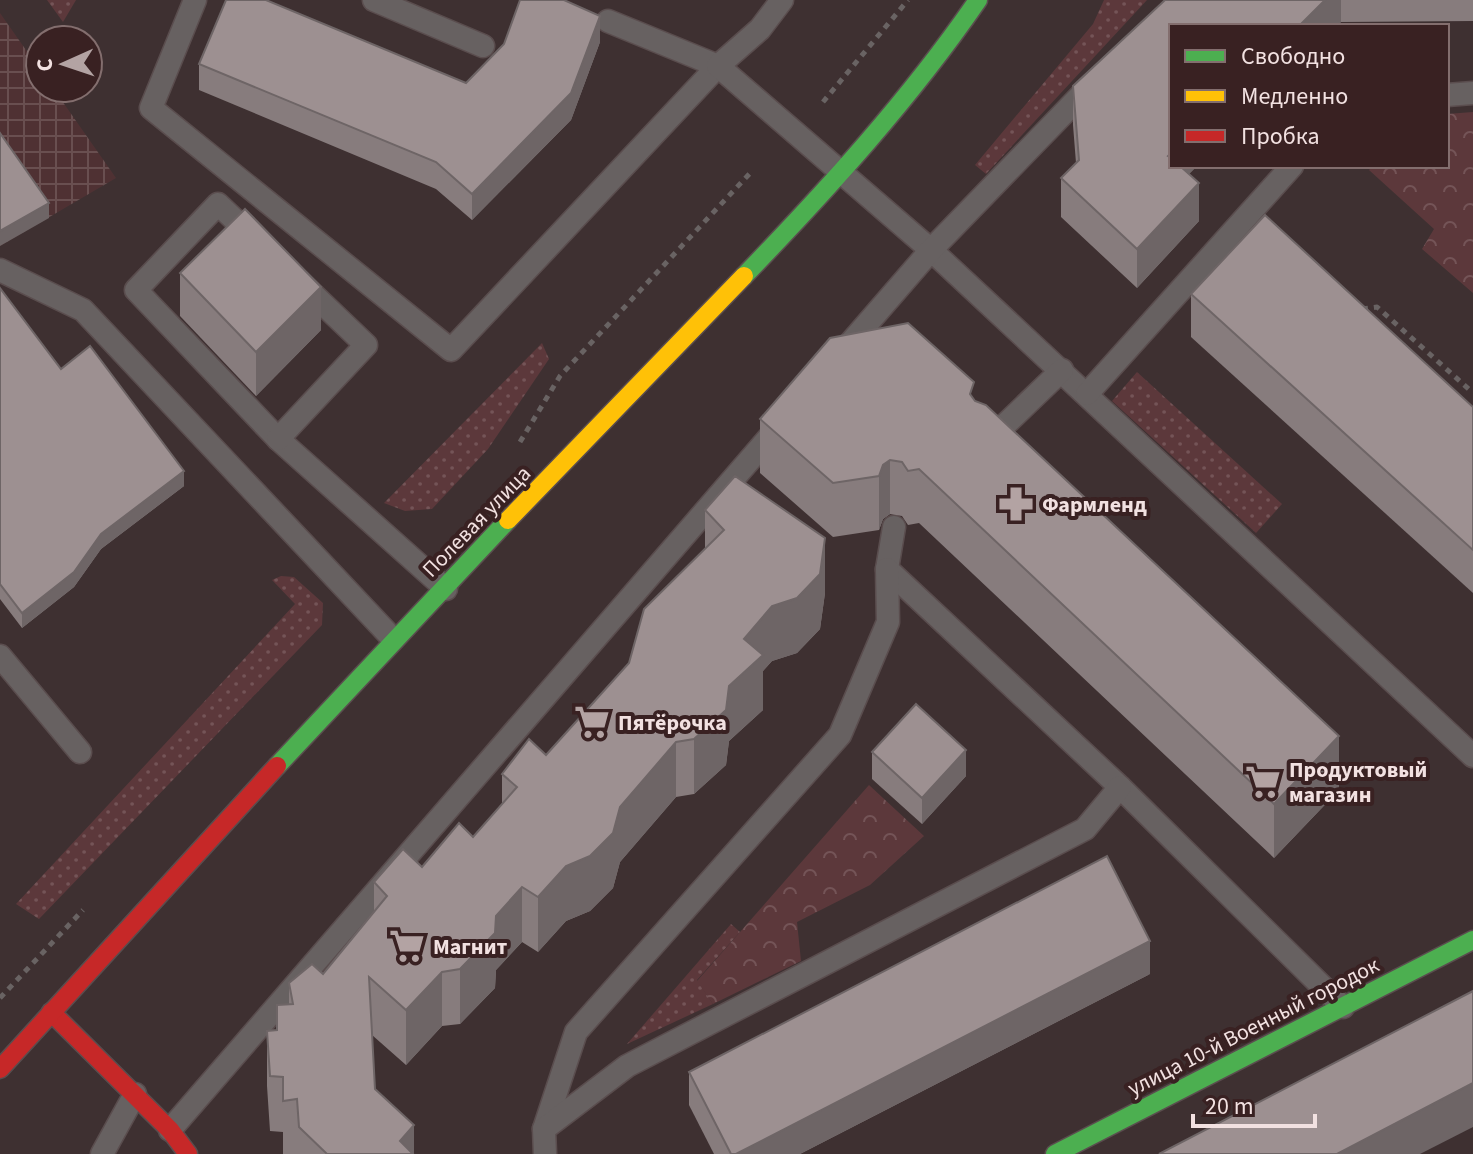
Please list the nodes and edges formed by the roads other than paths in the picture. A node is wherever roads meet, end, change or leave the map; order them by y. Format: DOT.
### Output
graph roads {
  1 [pos="195,0"];
  2 [pos="374,0"];
  3 [pos="782,0"];
  4 [pos="978,0"];
  5 [pos="608,21"];
  6 [pos="483,46"];
  7 [pos="718,66"];
  8 [pos="1108,67"];
  9 [pos="1473,93"];
  10 [pos="1449,95"];
  11 [pos="1290,168"];
  12 [pos="841,172"];
  13 [pos="931,250"];
  14 [pos="0,270"];
  15 [pos="1062,370"];
  16 [pos="826,371"];
  17 [pos="1087,394"];
  18 [pos="795,407"];
  19 [pos="278,439"];
  20 [pos="984,445"];
  21 [pos="894,527"];
  22 [pos="887,569"];
  23 [pos="446,589"];
  24 [pos="393,639"];
  25 [pos="0,656"];
  26 [pos="80,752"];
  27 [pos="1473,756"];
  28 [pos="1120,787"];
  29 [pos="1473,940"];
  30 [pos="1343,1007"];
  31 [pos="51,1012"];
  32 [pos="0,1069"];
  33 [pos="135,1094"];
  34 [pos="544,1129"];
  35 [pos="170,1130"];
  36 [pos="1080,1148"];
  37 [pos="102,1154"];
  38 [pos="188,1154"];
  39 [pos="545,1154"];
  40 [pos="1055,1154"];
  1 -- 7 [label="lane"];
  2 -- 6 [label="lane"];
  3 -- 7 [label="lane"];
  4 -- 12 [label="street, Полевая улица"];
  5 -- 7 [label="lane"];
  7 -- 12 [label="lane"];
  8 -- 13 [label="lane"];
  9 -- 10 [label="lane"];
  11 -- 17 [label="lane"];
  12 -- 13 [label="lane"];
  12 -- 23 [label="street, Полевая улица"];
  13 -- 15 [label="lane"];
  13 -- 16 [label="lane"];
  14 -- 24 [label="lane"];
  15 -- 17 [label="lane"];
  15 -- 20 [label="lane"];
  17 -- 27 [label="lane"];
  18 -- 35 [label="lane"];
  19 -- 19 [label="lane"];
  19 -- 23 [label="lane"];
  21 -- 22 [label="lane"];
  22 -- 28 [label="lane"];
  22 -- 34 [label="lane"];
  23 -- 24 [label="street, Полевая улица"];
  24 -- 31 [label="street, Полевая улица"];
  25 -- 26 [label="lane"];
  28 -- 30 [label="lane"];
  28 -- 34 [label="lane"];
  29 -- 30 [label="street, улица 10-й Военный городок"];
  30 -- 36 [label="street, улица 10-й Военный городок"];
  31 -- 32 [label="street, Полевая улица"];
  31 -- 33 [label="street"];
  33 -- 35 [label="street"];
  33 -- 37 [label="lane"];
  34 -- 39 [label="lane"];
  35 -- 38 [label="street"];
  36 -- 40 [label="street, улица 10-й Военный городок"];
}
